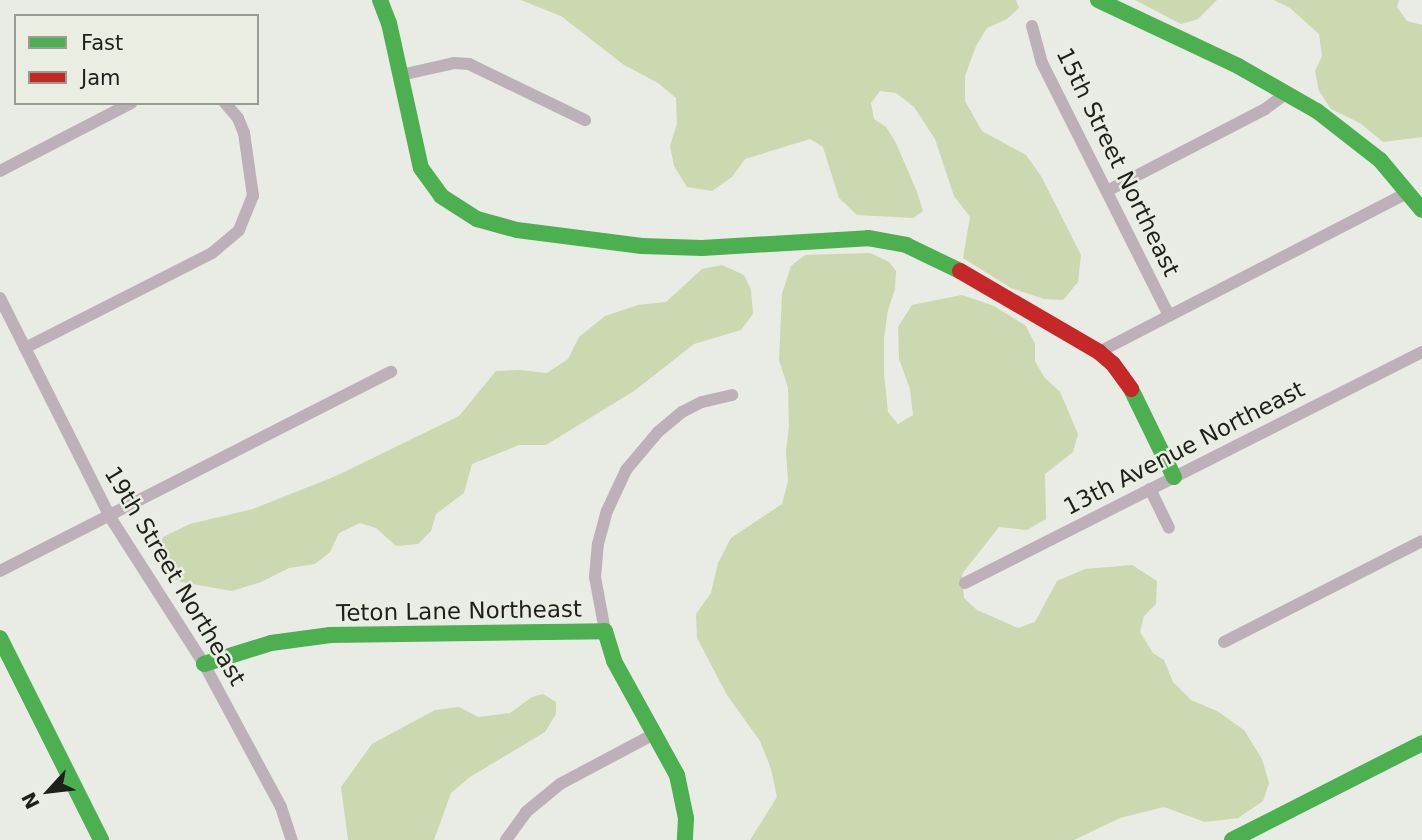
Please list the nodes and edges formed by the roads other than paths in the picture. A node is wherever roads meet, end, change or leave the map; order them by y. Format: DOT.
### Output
graph roads {
  1 [pos="380,0"];
  2 [pos="1098,0"];
  3 [pos="1032,26"];
  4 [pos="401,75"];
  5 [pos="1287,93"];
  6 [pos="127,105"];
  7 [pos="227,105"];
  8 [pos="585,120"];
  9 [pos="0,171"];
  10 [pos="1107,191"];
  11 [pos="1409,192"];
  12 [pos="1422,210"];
  13 [pos="0,298"];
  14 [pos="1169,316"];
  15 [pos="25,348"];
  16 [pos="1099,352"];
  17 [pos="1422,352"];
  18 [pos="391,372"];
  19 [pos="733,395"];
  20 [pos="1174,477"];
  21 [pos="1150,489"];
  22 [pos="110,517"];
  23 [pos="1169,528"];
  24 [pos="1422,541"];
  25 [pos="0,571"];
  26 [pos="965,583"];
  27 [pos="604,631"];
  28 [pos="0,638"];
  29 [pos="1224,642"];
  30 [pos="204,664"];
  31 [pos="654,734"];
  32 [pos="1422,743"];
  33 [pos="101,840"];
  34 [pos="292,840"];
  35 [pos="506,840"];
  36 [pos="685,840"];
  37 [pos="1232,840"];
  1 -- 4 [label="street"];
  2 -- 5 [label="street"];
  3 -- 10 [label="street, 15th Street Northeast"];
  4 -- 8 [label="street"];
  4 -- 16 [label="street"];
  5 -- 10 [label="street"];
  5 -- 11 [label="street"];
  6 -- 9 [label="street"];
  7 -- 15 [label="street"];
  10 -- 14 [label="street, 15th Street Northeast"];
  11 -- 12 [label="street"];
  11 -- 14 [label="street"];
  13 -- 15 [label="street, 19th Street Northeast"];
  14 -- 16 [label="street"];
  15 -- 22 [label="street, 19th Street Northeast"];
  16 -- 20 [label="street"];
  17 -- 20 [label="street, 13th Avenue Northeast"];
  18 -- 22 [label="street"];
  19 -- 27 [label="street"];
  20 -- 21 [label="street, 13th Avenue Northeast"];
  21 -- 23 [label="street"];
  21 -- 26 [label="street, 13th Avenue Northeast"];
  22 -- 25 [label="street"];
  22 -- 30 [label="street, 19th Street Northeast"];
  24 -- 29 [label="street"];
  27 -- 30 [label="street, Teton Lane Northeast"];
  27 -- 31 [label="street, Teton Lane Northeast"];
  28 -- 33 [label="street"];
  30 -- 34 [label="street, 19th Street Northeast"];
  31 -- 35 [label="street"];
  31 -- 36 [label="street, Teton Lane Northeast"];
  32 -- 37 [label="street"];
}
